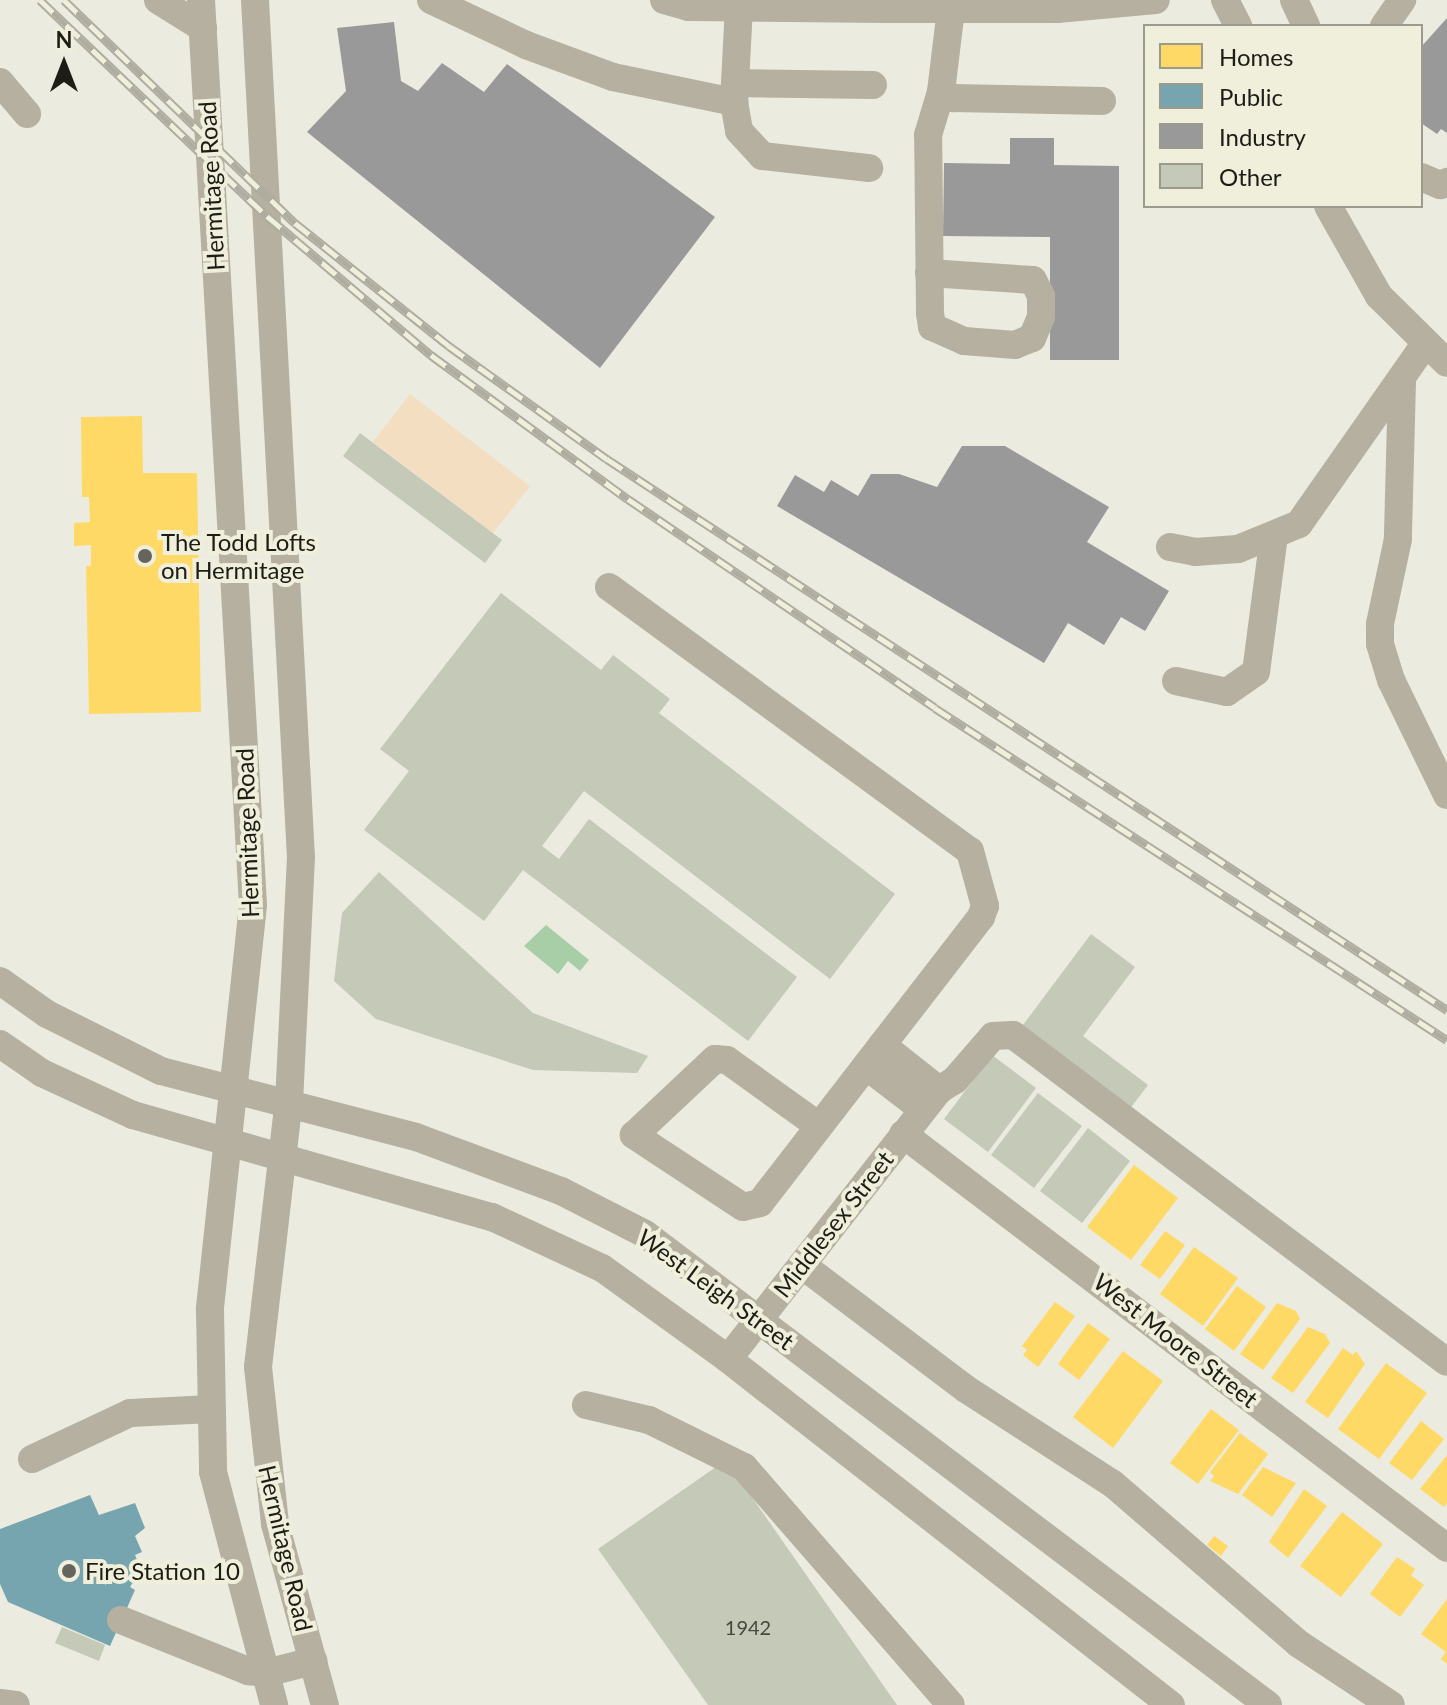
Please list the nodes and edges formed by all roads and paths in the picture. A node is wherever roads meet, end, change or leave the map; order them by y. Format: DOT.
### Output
graph roads {
  1 [pos="158,0"];
  2 [pos="255,0"];
  3 [pos="431,0"];
  4 [pos="664,0"];
  5 [pos="1156,0"];
  6 [pos="1225,0"];
  7 [pos="1294,0"];
  8 [pos="1402,0"];
  9 [pos="887,4"];
  10 [pos="1089,4"];
  11 [pos="739,7"];
  12 [pos="951,9"];
  13 [pos="202,14"];
  14 [pos="1237,24"];
  15 [pos="1305,24"];
  16 [pos="1385,24"];
  17 [pos="0,82"];
  18 [pos="873,85"];
  19 [pos="734,92"];
  20 [pos="941,92"];
  21 [pos="1102,101"];
  22 [pos="27,114"];
  23 [pos="869,168"];
  24 [pos="1423,178"];
  25 [pos="1447,182"];
  26 [pos="1329,208"];
  27 [pos="929,273"];
  28 [pos="1425,344"];
  29 [pos="1447,363"];
  30 [pos="1402,381"];
  31 [pos="1274,536"];
  32 [pos="1170,547"];
  33 [pos="609,587"];
  34 [pos="1176,681"];
  35 [pos="1447,795"];
  36 [pos="0,981"];
  37 [pos="0,1044"];
  38 [pos="874,1056"];
  39 [pos="235,1094"];
  40 [pos="930,1100"];
  41 [pos="288,1107"];
  42 [pos="819,1126"];
  43 [pos="903,1134"];
  44 [pos="231,1144"];
  45 [pos="282,1157"];
  46 [pos="802,1265"];
  47 [pos="760,1318"];
  48 [pos="728,1359"];
  49 [pos="1447,1362"];
  50 [pos="586,1405"];
  51 [pos="211,1409"];
  52 [pos="32,1459"];
  53 [pos="1447,1548"];
  54 [pos="121,1620"];
  55 [pos="313,1661"];
  56 [pos="266,1673"];
  57 [pos="0,1703"];
  58 [pos="16,1705"];
  59 [pos="274,1705"];
  60 [pos="325,1705"];
  61 [pos="951,1705"];
  62 [pos="1171,1705"];
  63 [pos="1268,1705"];
  64 [pos="1391,1705"];
  1 -- 13 [label="street"];
  2 -- 41 [label="street, Hermitage Road"];
  3 -- 19 [label="street"];
  4 -- 11 [label="street"];
  5 -- 10 [label="street"];
  6 -- 14 [label="street"];
  7 -- 15 [label="street"];
  8 -- 16 [label="street"];
  9 -- 11 [label="street"];
  9 -- 12 [label="street"];
  10 -- 12 [label="street"];
  11 -- 19 [label="street"];
  12 -- 20 [label="street"];
  13 -- 39 [label="street, Hermitage Road"];
  17 -- 22 [label="street"];
  18 -- 19 [label="street"];
  19 -- 23 [label="street"];
  20 -- 21 [label="street"];
  20 -- 27 [label="street"];
  24 -- 25 [label="street"];
  26 -- 28 [label="street"];
  28 -- 29 [label="street"];
  28 -- 30 [label="street"];
  30 -- 31 [label="street"];
  30 -- 35 [label="street"];
  31 -- 32 [label="street"];
  31 -- 34 [label="street"];
  33 -- 38 [label="street"];
  36 -- 39 [label="street, West Leigh Street"];
  37 -- 44 [label="street, West Leigh Street"];
  38 -- 40 [label="street"];
  38 -- 42 [label="street"];
  39 -- 41 [label="street, West Leigh Street"];
  39 -- 44 [label="street, Hermitage Road"];
  40 -- 43 [label="street, Middlesex Street"];
  40 -- 49 [label="street, Middlesex Street"];
  41 -- 45 [label="street, Hermitage Road"];
  41 -- 47 [label="street, West Leigh Street"];
  42 -- 42 [label="street"];
  43 -- 46 [label="street, Middlesex Street"];
  43 -- 53 [label="street, West Moore Street"];
  44 -- 45 [label="street, West Leigh Street"];
  44 -- 51 [label="street, Hermitage Road"];
  45 -- 48 [label="street, West Leigh Street"];
  45 -- 55 [label="street, Hermitage Road"];
  46 -- 47 [label="street, Middlesex Street"];
  46 -- 64 [label="street"];
  47 -- 48 [label="street, Middlesex Street"];
  47 -- 63 [label="street, West Leigh Street"];
  48 -- 62 [label="street, West Leigh Street"];
  50 -- 61 [label="street"];
  51 -- 52 [label="street"];
  51 -- 56 [label="street, Hermitage Road"];
  54 -- 56 [label="street"];
  55 -- 56 [label="street"];
  55 -- 60 [label="street, Hermitage Road"];
  56 -- 59 [label="street, Hermitage Road"];
  57 -- 58 [label="street"];
}
